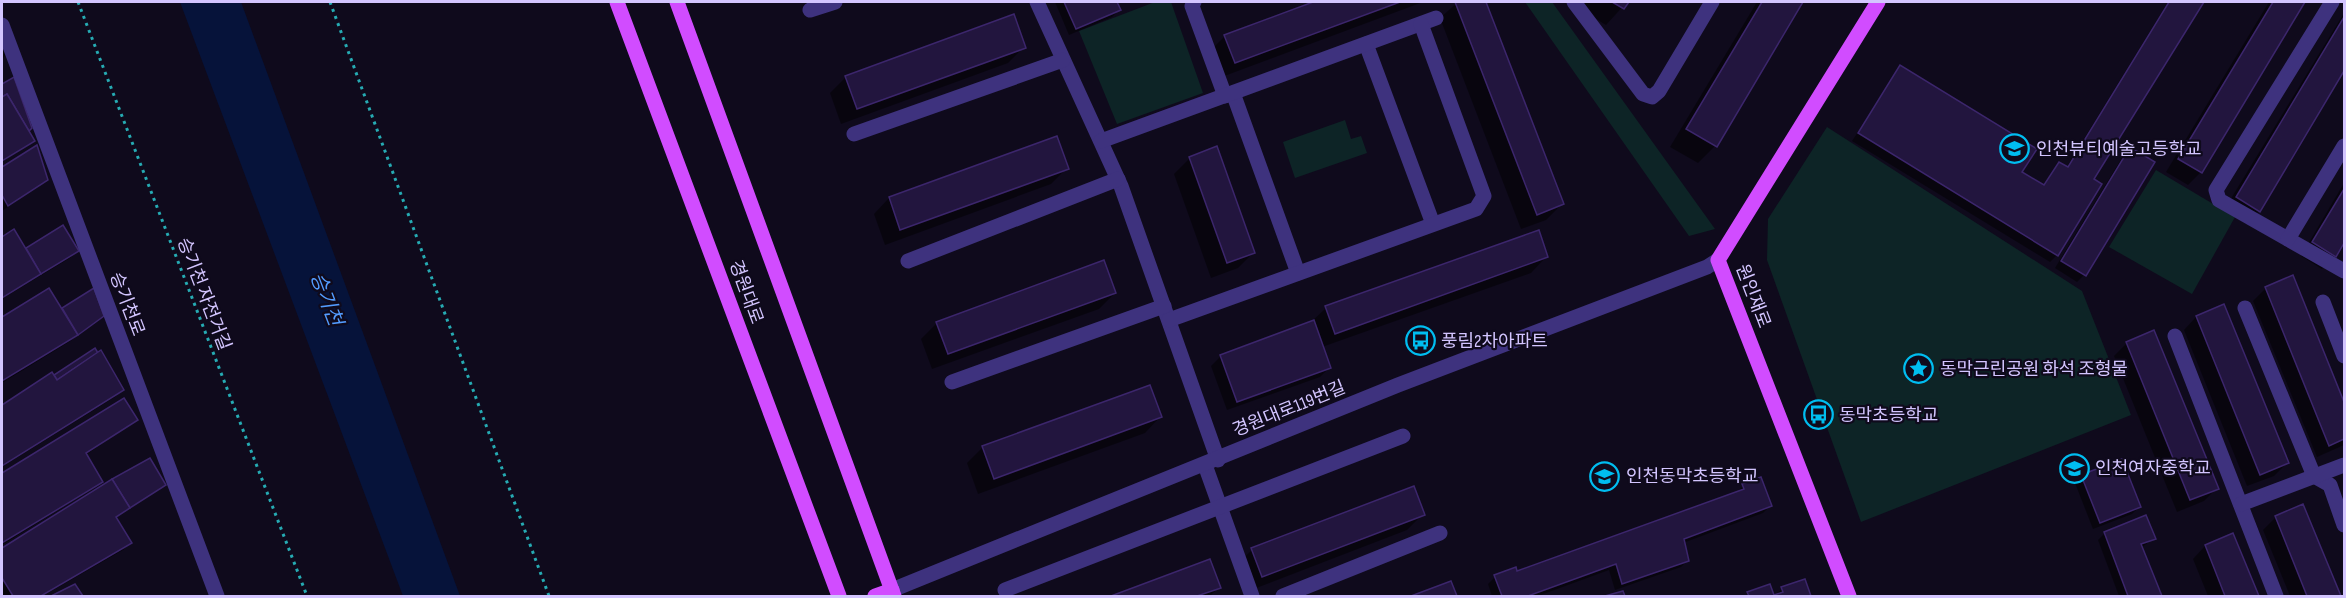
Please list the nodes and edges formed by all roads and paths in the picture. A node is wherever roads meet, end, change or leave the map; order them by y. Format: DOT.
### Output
graph roads {
  1 [pos="78,2"];
  2 [pos="330,2"];
  3 [pos="617,2"];
  4 [pos="677,2"];
  5 [pos="835,2"];
  6 [pos="1037,2"];
  7 [pos="1194,2"];
  8 [pos="1574,2"];
  9 [pos="1712,2"];
  10 [pos="1878,2"];
  11 [pos="2332,2"];
  12 [pos="810,10"];
  13 [pos="1436,18"];
  14 [pos="1420,24"];
  15 [pos="2,25"];
  16 [pos="1366,44"];
  17 [pos="1063,60"];
  18 [pos="1229,95"];
  19 [pos="854,134"];
  20 [pos="1101,141"];
  21 [pos="2344,146"];
  22 [pos="1118,179"];
  23 [pos="1433,224"];
  24 [pos="2288,239"];
  25 [pos="1718,260"];
  26 [pos="908,261"];
  27 [pos="2344,271"];
  28 [pos="1298,273"];
  29 [pos="2323,302"];
  30 [pos="2245,308"];
  31 [pos="1166,313"];
  32 [pos="2175,336"];
  33 [pos="2344,356"];
  34 [pos="952,382"];
  35 [pos="1403,436"];
  36 [pos="1211,462"];
  37 [pos="2344,465"];
  38 [pos="2314,476"];
  39 [pos="2241,504"];
  40 [pos="1220,508"];
  41 [pos="2344,525"];
  42 [pos="1440,533"];
  43 [pos="1005,590"];
  44 [pos="893,593"];
  45 [pos="217,597"];
  46 [pos="307,597"];
  47 [pos="549,597"];
  48 [pos="838,597"];
  49 [pos="875,597"];
  50 [pos="1252,597"];
  51 [pos="1283,597"];
  52 [pos="1849,597"];
  53 [pos="2276,597"];
  1 -- 46 [label="path, 승기천 자전거길"];
  2 -- 47 [label="path"];
  3 -- 48 [label="main road, 경원대로"];
  4 -- 44 [label="main road, 경원대로"];
  5 -- 12 [label="street"];
  6 -- 17 [label="street"];
  7 -- 18 [label="street"];
  8 -- 9 [label="street"];
  10 -- 25 [label="main road, 원인재로"];
  11 -- 24 [label="street"];
  13 -- 14 [label="street"];
  14 -- 16 [label="street"];
  14 -- 23 [label="street"];
  15 -- 45 [label="street, 승기천로"];
  16 -- 18 [label="street"];
  16 -- 23 [label="street"];
  17 -- 19 [label="street"];
  17 -- 20 [label="street"];
  18 -- 20 [label="street"];
  18 -- 28 [label="street"];
  20 -- 22 [label="street"];
  21 -- 24 [label="street"];
  22 -- 26 [label="street"];
  22 -- 31 [label="street"];
  23 -- 28 [label="street"];
  24 -- 27 [label="street"];
  25 -- 36 [label="street, 경원대로119번길"];
  25 -- 52 [label="main road, 원인재로"];
  28 -- 31 [label="street"];
  29 -- 33 [label="street"];
  30 -- 38 [label="street"];
  31 -- 34 [label="street"];
  31 -- 36 [label="street"];
  32 -- 39 [label="street"];
  35 -- 40 [label="street"];
  36 -- 40 [label="street"];
  36 -- 44 [label="street, 경원대로119번길"];
  37 -- 38 [label="street"];
  38 -- 39 [label="street"];
  38 -- 41 [label="street"];
  39 -- 53 [label="street"];
  40 -- 43 [label="street"];
  40 -- 50 [label="street"];
  42 -- 51 [label="street"];
  44 -- 49 [label="main road, 경원대로119번길"];
}
